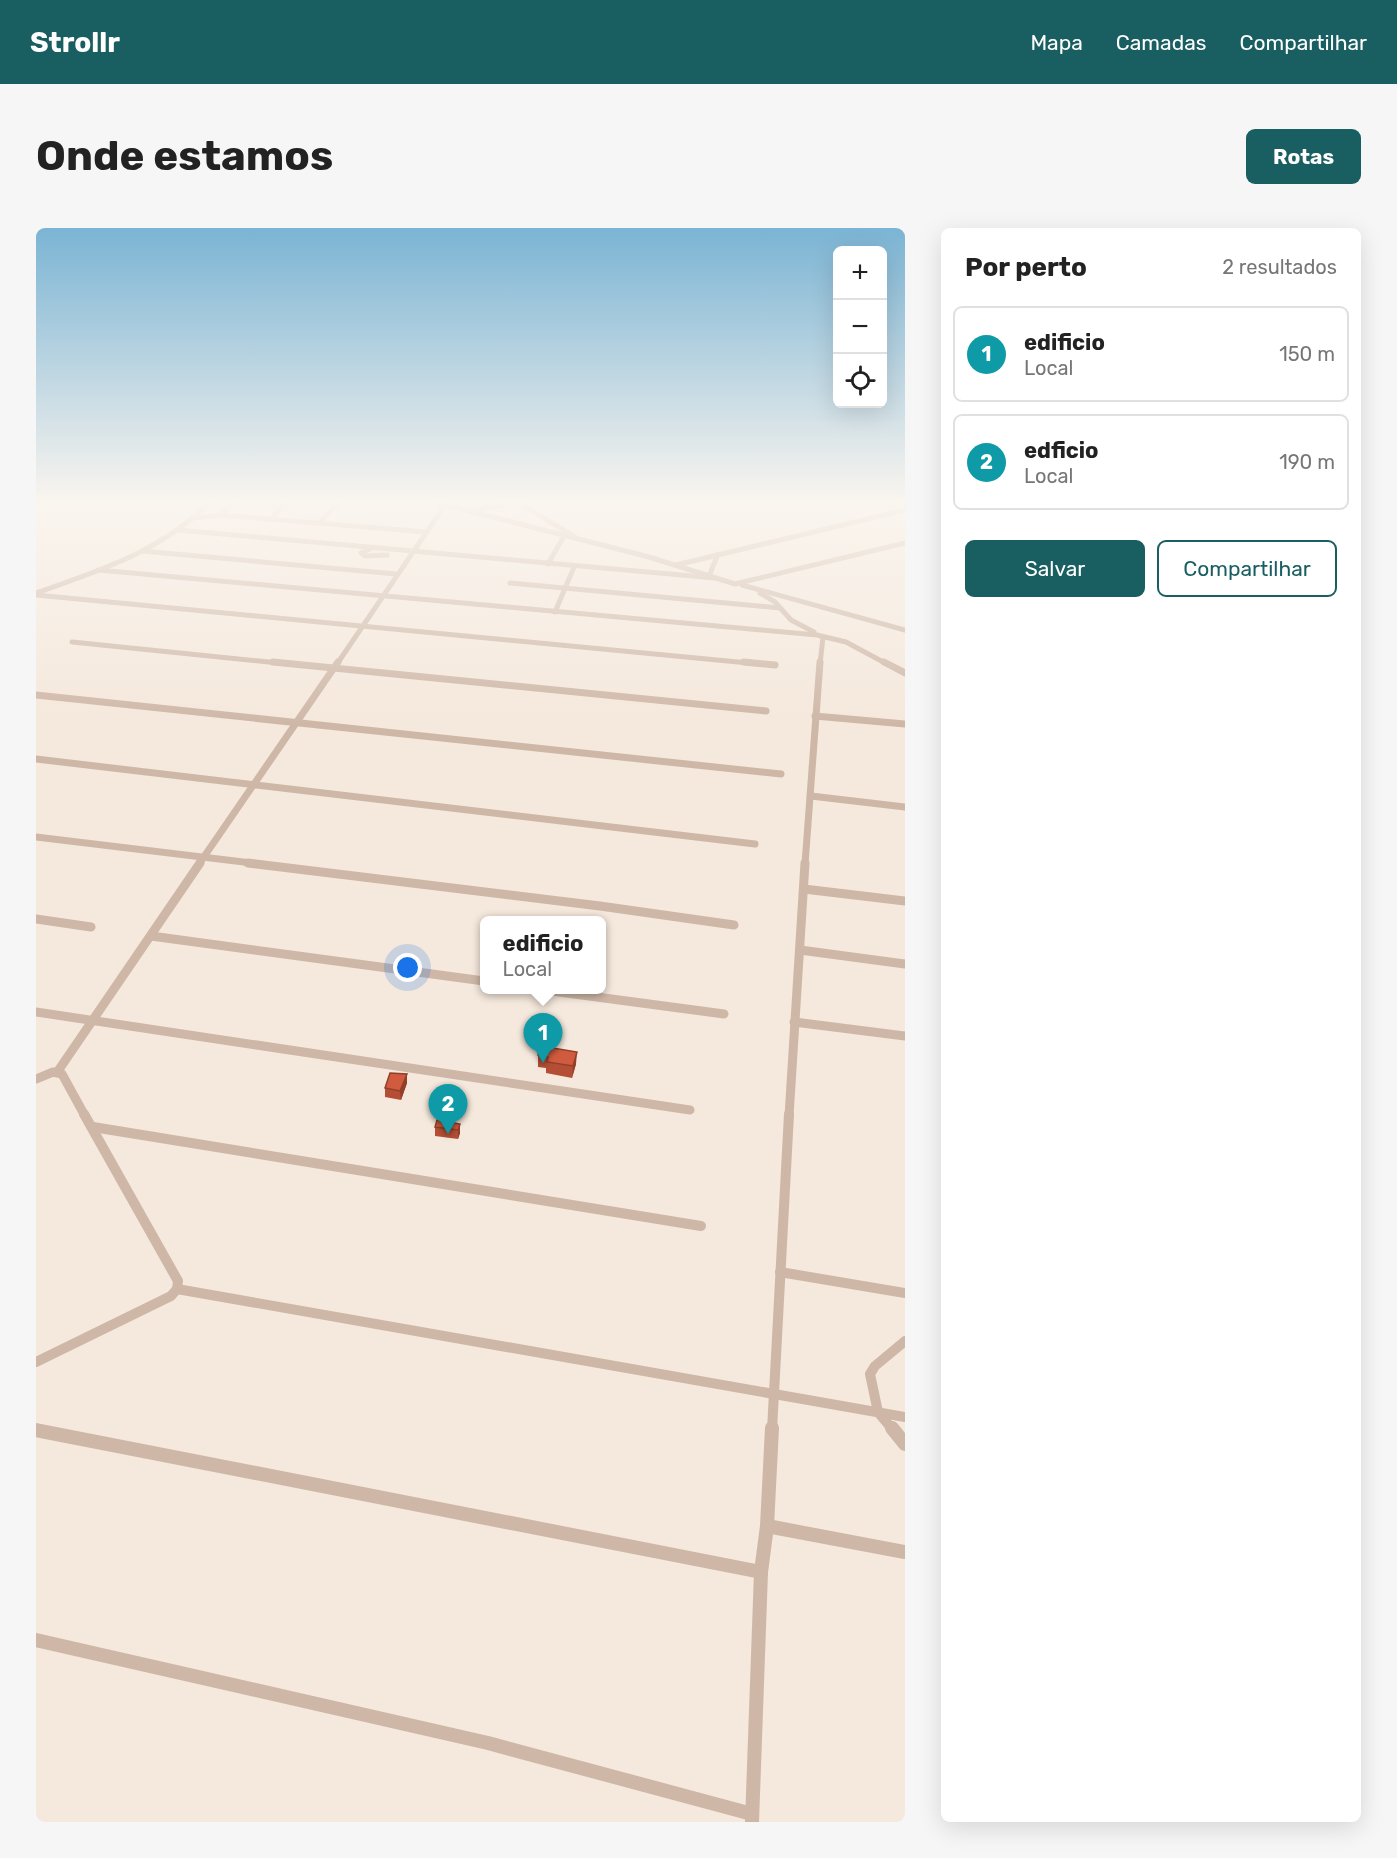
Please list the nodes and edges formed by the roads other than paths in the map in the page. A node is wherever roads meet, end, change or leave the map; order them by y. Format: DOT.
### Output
graph roads {
  1 [pos="82,576"];
  2 [pos="168,576"];
  3 [pos="394,576"];
  4 [pos="571,576"];
  5 [pos="704,576"];
  6 [pos="775,576"];
  7 [pos="712,577"];
  8 [pos="510,583"];
  9 [pos="742,585"];
  10 [pos="567,588"];
  11 [pos="36,594"];
  12 [pos="381,596"];
  13 [pos="780,608"];
  14 [pos="555,612"];
  15 [pos="360,627"];
  16 [pos="905,630"];
  17 [pos="823,636"];
  18 [pos="72,642"];
  19 [pos="775,665"];
  20 [pos="332,669"];
  21 [pos="905,673"];
  22 [pos="36,695"];
  23 [pos="766,711"];
  24 [pos="814,716"];
  25 [pos="295,724"];
  26 [pos="905,724"];
  27 [pos="36,759"];
  28 [pos="780,774"];
  29 [pos="254,785"];
  30 [pos="810,795"];
  31 [pos="905,807"];
  32 [pos="36,837"];
  33 [pos="755,844"];
  34 [pos="206,856"];
  35 [pos="804,889"];
  36 [pos="905,901"];
  37 [pos="36,919"];
  38 [pos="734,925"];
  39 [pos="91,927"];
  40 [pos="151,936"];
  41 [pos="800,950"];
  42 [pos="905,964"];
  43 [pos="480,980"];
  44 [pos="574,994"];
  45 [pos="36,1012"];
  46 [pos="724,1014"];
  47 [pos="94,1020"];
  48 [pos="794,1022"];
  49 [pos="905,1036"];
  50 [pos="58,1071"];
  51 [pos="36,1079"];
  52 [pos="690,1110"];
  53 [pos="93,1127"];
  54 [pos="701,1226"];
  55 [pos="780,1272"];
  56 [pos="177,1289"];
  57 [pos="905,1293"];
  58 [pos="905,1341"];
  59 [pos="36,1362"];
  60 [pos="772,1394"];
  61 [pos="878,1412"];
  62 [pos="905,1417"];
  63 [pos="36,1430"];
  64 [pos="905,1444"];
  65 [pos="767,1526"];
  66 [pos="905,1552"];
  67 [pos="761,1572"];
  68 [pos="36,1640"];
  69 [pos="752,1818"];
  1 -- 11 [label="street"];
  2 -- 12 [label="street"];
  3 -- 12 [label="street"];
  4 -- 10 [label="street"];
  5 -- 7 [label="street"];
  6 -- 9 [label="street"];
  7 -- 9 [label="street"];
  8 -- 10 [label="street"];
  9 -- 13 [label="street"];
  9 -- 16 [label="street"];
  10 -- 13 [label="street"];
  10 -- 14 [label="street"];
  11 -- 15 [label="street"];
  12 -- 14 [label="street"];
  12 -- 15 [label="street"];
  13 -- 17 [label="street"];
  14 -- 17 [label="street"];
  15 -- 19 [label="street"];
  15 -- 20 [label="street"];
  17 -- 21 [label="street"];
  17 -- 24 [label="street"];
  18 -- 20 [label="street"];
  20 -- 23 [label="street"];
  20 -- 25 [label="street"];
  22 -- 25 [label="street"];
  24 -- 26 [label="street"];
  24 -- 30 [label="street"];
  25 -- 28 [label="street"];
  25 -- 29 [label="street"];
  27 -- 29 [label="street"];
  29 -- 33 [label="street"];
  29 -- 34 [label="street"];
  30 -- 31 [label="street"];
  30 -- 35 [label="street"];
  32 -- 34 [label="street"];
  34 -- 38 [label="street"];
  34 -- 40 [label="street"];
  35 -- 36 [label="street"];
  35 -- 41 [label="street"];
  37 -- 39 [label="street"];
  40 -- 43 [label="street"];
  40 -- 47 [label="street"];
  41 -- 42 [label="street"];
  41 -- 48 [label="street"];
  44 -- 46 [label="street"];
  45 -- 47 [label="street"];
  47 -- 50 [label="street"];
  47 -- 52 [label="street"];
  48 -- 49 [label="street"];
  48 -- 55 [label="street"];
  50 -- 51 [label="street"];
  50 -- 53 [label="street"];
  53 -- 54 [label="street"];
  53 -- 56 [label="street"];
  55 -- 57 [label="street"];
  55 -- 60 [label="street"];
  56 -- 59 [label="street"];
  56 -- 60 [label="street"];
  58 -- 61 [label="street"];
  60 -- 61 [label="street"];
  60 -- 65 [label="street"];
  61 -- 62 [label="street"];
  61 -- 64 [label="street"];
  63 -- 67 [label="street"];
  65 -- 66 [label="street"];
  65 -- 67 [label="street"];
  67 -- 69 [label="street"];
  68 -- 69 [label="street"];
}
